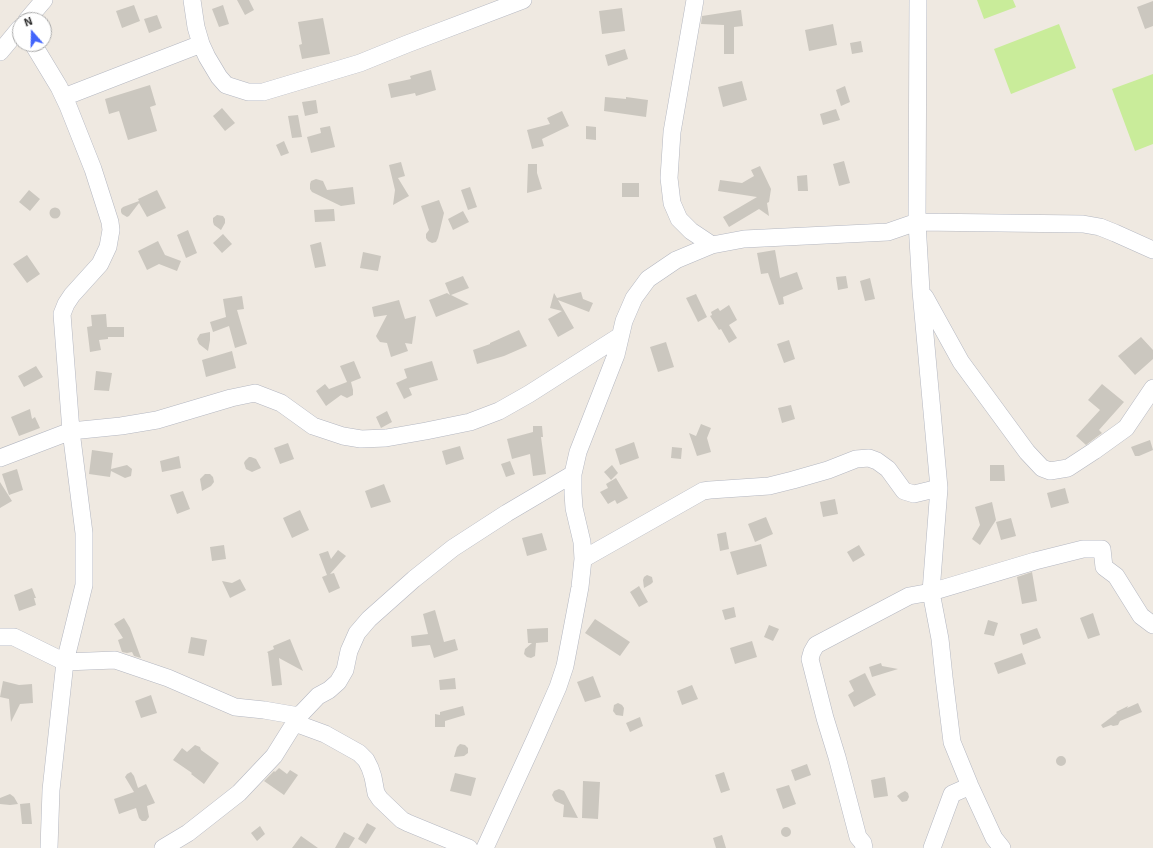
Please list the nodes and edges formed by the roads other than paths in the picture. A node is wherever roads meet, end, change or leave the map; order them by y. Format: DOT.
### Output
graph roads {
  1 [pos="44,0"];
  2 [pos="192,0"];
  3 [pos="524,0"];
  4 [pos="695,0"];
  5 [pos="918,0"];
  6 [pos="34,12"];
  7 [pos="12,38"];
  8 [pos="201,44"];
  9 [pos="0,52"];
  10 [pos="38,52"];
  11 [pos="64,97"];
  12 [pos="917,222"];
  13 [pos="712,245"];
  14 [pos="1153,250"];
  15 [pos="921,291"];
  16 [pos="620,336"];
  17 [pos="1153,388"];
  18 [pos="71,431"];
  19 [pos="0,458"];
  20 [pos="573,474"];
  21 [pos="940,488"];
  22 [pos="583,558"];
  23 [pos="931,592"];
  24 [pos="1153,625"];
  25 [pos="0,637"];
  26 [pos="65,662"];
  27 [pos="297,720"];
  28 [pos="970,786"];
  29 [pos="49,848"];
  30 [pos="163,848"];
  31 [pos="469,848"];
  32 [pos="485,848"];
  33 [pos="864,848"];
  34 [pos="932,848"];
  35 [pos="1002,848"];
  1 -- 6 [label="street"];
  2 -- 8 [label="street"];
  3 -- 8 [label="street"];
  4 -- 13 [label="street"];
  5 -- 12 [label="street"];
  7 -- 9 [label="street"];
  8 -- 11 [label="street"];
  10 -- 11 [label="street"];
  11 -- 18 [label="street"];
  12 -- 13 [label="street"];
  12 -- 14 [label="street"];
  12 -- 15 [label="street"];
  13 -- 16 [label="street"];
  15 -- 17 [label="street"];
  15 -- 21 [label="street"];
  16 -- 18 [label="street"];
  16 -- 20 [label="street"];
  18 -- 19 [label="street"];
  18 -- 26 [label="street"];
  20 -- 22 [label="street"];
  20 -- 27 [label="street"];
  21 -- 22 [label="street"];
  21 -- 23 [label="street"];
  22 -- 32 [label="street"];
  23 -- 24 [label="street"];
  23 -- 28 [label="street"];
  23 -- 33 [label="street"];
  25 -- 26 [label="street"];
  26 -- 27 [label="street"];
  26 -- 29 [label="street"];
  27 -- 30 [label="street"];
  27 -- 31 [label="street"];
  28 -- 34 [label="street"];
  28 -- 35 [label="street"];
}
